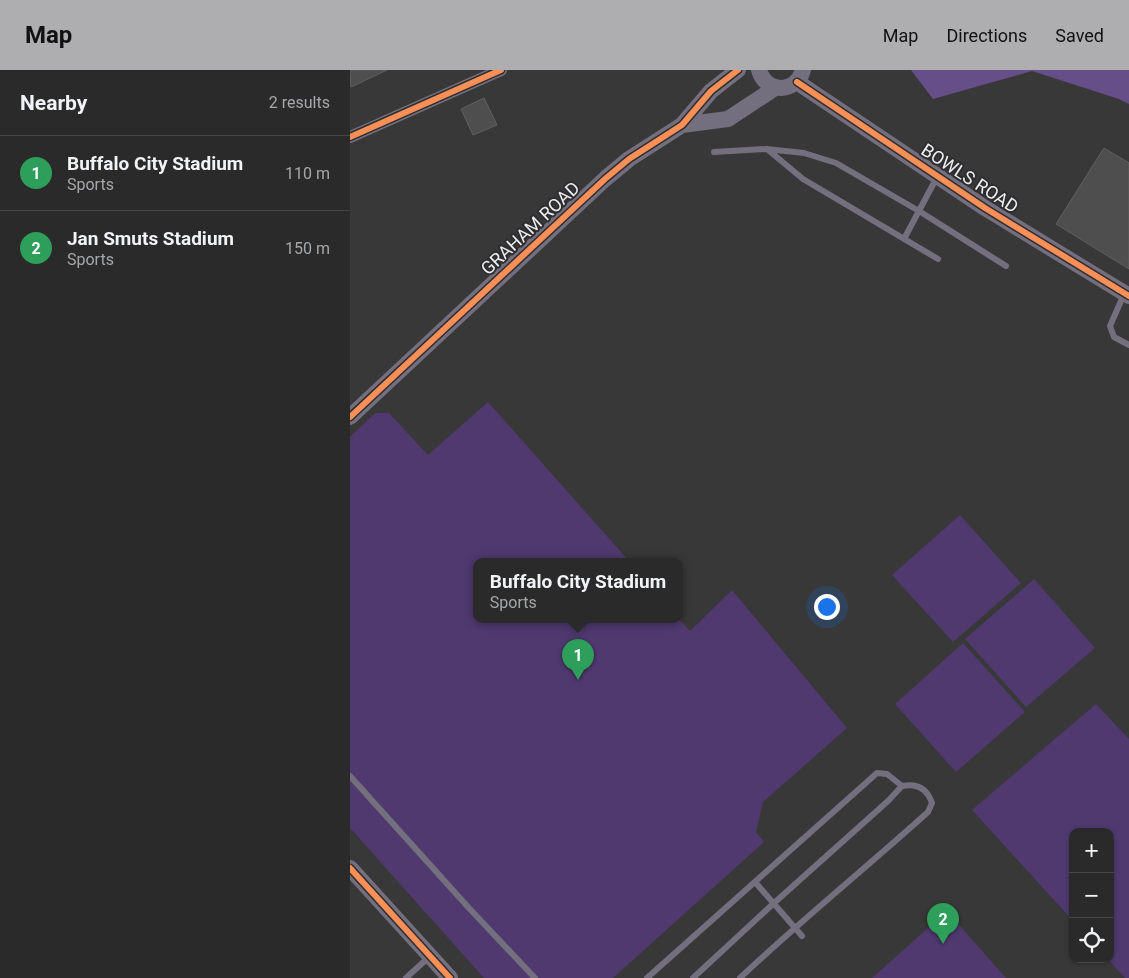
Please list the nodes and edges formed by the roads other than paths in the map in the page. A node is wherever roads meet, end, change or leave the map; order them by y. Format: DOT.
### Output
graph roads {
  1 [pos="501,70"];
  2 [pos="738,70"];
  3 [pos="758,70"];
  4 [pos="800,76"];
  5 [pos="774,88"];
  6 [pos="682,126"];
  7 [pos="350,137"];
  8 [pos="766,148"];
  9 [pos="714,152"];
  10 [pos="938,176"];
  11 [pos="918,211"];
  12 [pos="904,238"];
  13 [pos="938,259"];
  14 [pos="1006,266"];
  15 [pos="1127,294"];
  16 [pos="1129,345"];
  17 [pos="350,417"];
  18 [pos="350,776"];
  19 [pos="902,786"];
  20 [pos="350,868"];
  21 [pos="755,882"];
  22 [pos="774,903"];
  23 [pos="793,928"];
  24 [pos="802,936"];
  25 [pos="430,956"];
  26 [pos="406,978"];
  27 [pos="450,978"];
  28 [pos="535,978"];
  29 [pos="647,978"];
  30 [pos="693,978"];
  31 [pos="740,978"];
  1 -- 7 [label="street"];
  2 -- 6 [label="street, GRAHAM ROAD"];
  3 -- 5 [label="street"];
  4 -- 5 [label="street, GRAHAM ROAD"];
  4 -- 10 [label="street, BOWLS ROAD"];
  5 -- 6 [label="street, GRAHAM ROAD"];
  6 -- 17 [label="street, GRAHAM ROAD"];
  8 -- 9 [label="lane"];
  8 -- 11 [label="lane"];
  8 -- 12 [label="lane"];
  10 -- 11 [label="lane"];
  10 -- 15 [label="street, BOWLS ROAD"];
  11 -- 12 [label="lane"];
  11 -- 14 [label="lane"];
  12 -- 13 [label="lane"];
  15 -- 16 [label="lane"];
  18 -- 28 [label="lane"];
  19 -- 21 [label="lane"];
  19 -- 22 [label="lane"];
  19 -- 23 [label="lane"];
  20 -- 25 [label="street"];
  21 -- 22 [label="lane"];
  21 -- 29 [label="lane"];
  22 -- 23 [label="lane"];
  22 -- 30 [label="lane"];
  23 -- 24 [label="lane"];
  23 -- 31 [label="lane"];
  25 -- 26 [label="lane"];
  25 -- 27 [label="street"];
}
